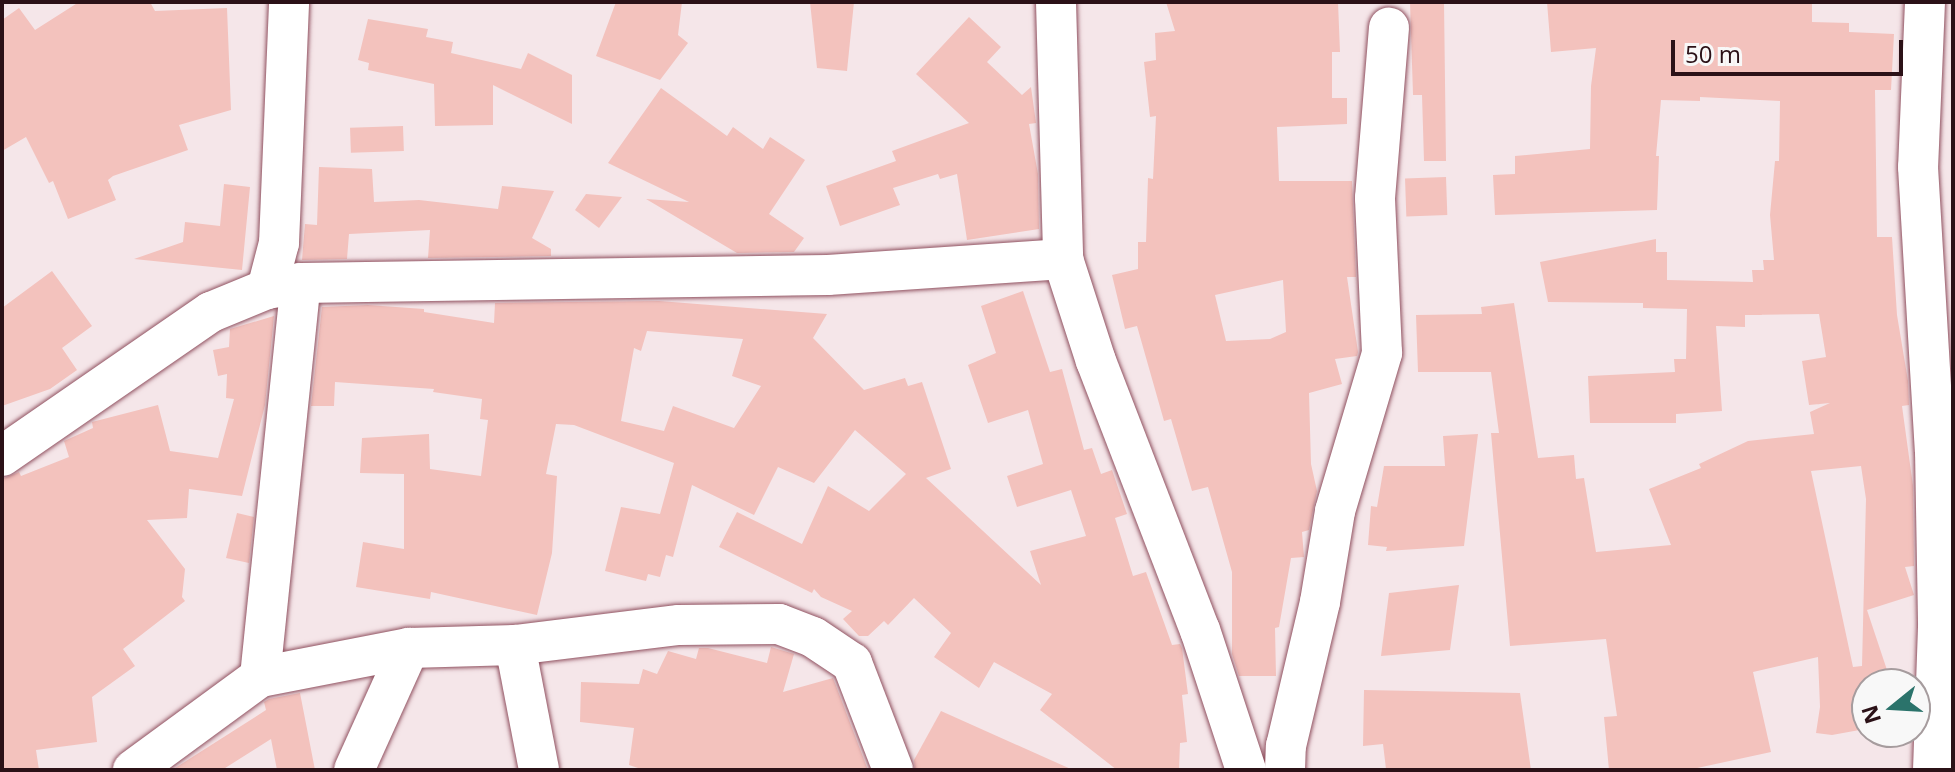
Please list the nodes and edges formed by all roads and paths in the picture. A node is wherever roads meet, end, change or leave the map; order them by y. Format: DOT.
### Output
graph roads {
  1 [pos="289,2"];
  2 [pos="1056,2"];
  3 [pos="1925,2"];
  4 [pos="1389,28"];
  5 [pos="1936,168"];
  6 [pos="1063,259"];
  7 [pos="284,286"];
  8 [pos="2,456"];
  9 [pos="515,645"];
  10 [pos="409,648"];
  11 [pos="260,677"];
  12 [pos="133,770"];
  13 [pos="354,770"];
  14 [pos="539,770"];
  15 [pos="893,770"];
  16 [pos="1246,770"];
  17 [pos="1285,770"];
  18 [pos="1933,770"];
  1 -- 7 [label="street"];
  2 -- 6 [label="street"];
  3 -- 5 [label="street"];
  4 -- 17 [label="street"];
  5 -- 18 [label="street"];
  6 -- 7 [label="street"];
  6 -- 16 [label="street"];
  7 -- 8 [label="street"];
  7 -- 11 [label="street"];
  9 -- 10 [label="street"];
  9 -- 14 [label="street"];
  9 -- 15 [label="street"];
  10 -- 11 [label="street"];
  10 -- 13 [label="street"];
  11 -- 12 [label="street"];
}
